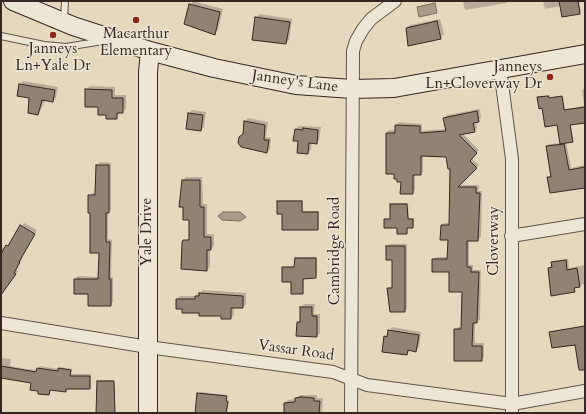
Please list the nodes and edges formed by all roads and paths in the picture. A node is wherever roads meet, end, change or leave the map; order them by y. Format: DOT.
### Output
graph roads {
  1 [pos="14,1"];
  2 [pos="65,1"];
  3 [pos="395,1"];
  4 [pos="64,22"];
  5 [pos="1,36"];
  6 [pos="110,39"];
  7 [pos="150,52"];
  8 [pos="585,54"];
  9 [pos="500,69"];
  10 [pos="352,89"];
  11 [pos="585,224"];
  12 [pos="511,236"];
  13 [pos="1,323"];
  14 [pos="148,347"];
  15 [pos="352,378"];
  16 [pos="585,391"];
  17 [pos="512,408"];
  18 [pos="148,413"];
  19 [pos="351,413"];
  1 -- 4 [label="main road, Janney's Lane"];
  2 -- 4 [label="lane"];
  3 -- 10 [label="street, Cambridge Road"];
  4 -- 6 [label="main road, Janney's Lane"];
  5 -- 6 [label="lane"];
  6 -- 7 [label="main road, Janney's Lane"];
  7 -- 10 [label="main road, Janney's Lane"];
  7 -- 14 [label="main road, Yale Drive"];
  8 -- 9 [label="main road, Janney's Lane"];
  9 -- 10 [label="main road, Janney's Lane"];
  9 -- 12 [label="street, Cloverway"];
  10 -- 15 [label="street, Cambridge Road"];
  11 -- 12 [label="street"];
  12 -- 17 [label="street, Cloverway"];
  13 -- 14 [label="street, Vassar Road"];
  14 -- 15 [label="street, Vassar Road"];
  14 -- 18 [label="main road, Yale Drive"];
  15 -- 17 [label="street, Vassar Road"];
  15 -- 19 [label="street, Cambridge Road"];
  16 -- 17 [label="street, Vassar Road"];
}
